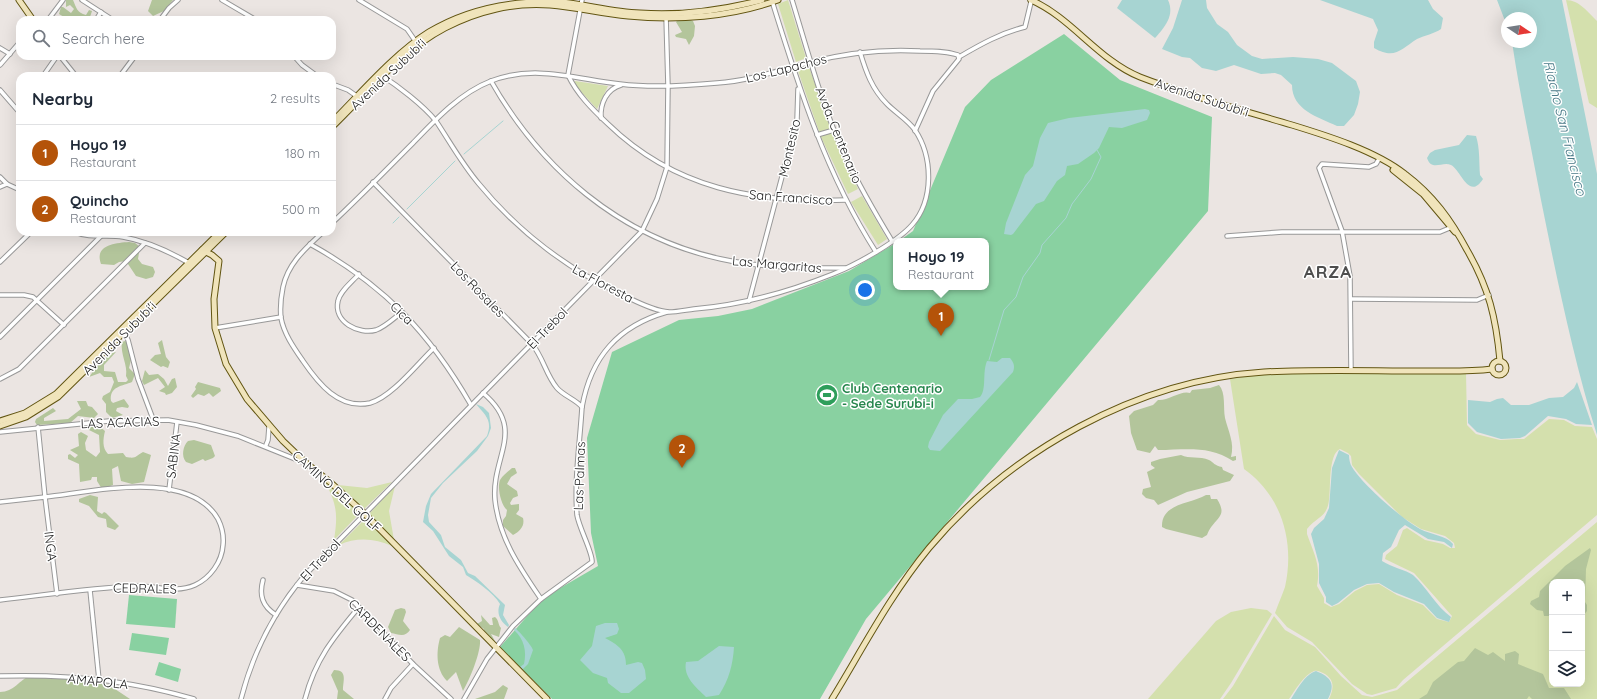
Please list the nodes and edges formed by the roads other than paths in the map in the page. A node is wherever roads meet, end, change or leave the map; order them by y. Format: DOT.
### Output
graph roads {
  1 [pos="19,0"];
  2 [pos="63,0"];
  3 [pos="82,0"];
  4 [pos="178,0"];
  5 [pos="222,0"];
  6 [pos="361,0"];
  7 [pos="762,0"];
  8 [pos="792,0"];
  9 [pos="1031,0"];
  10 [pos="774,1"];
  11 [pos="581,5"];
  12 [pos="101,12"];
  13 [pos="30,16"];
  14 [pos="51,16"];
  15 [pos="98,16"];
  16 [pos="106,16"];
  17 [pos="163,16"];
  18 [pos="249,16"];
  19 [pos="666,16"];
  20 [pos="416,44"];
  21 [pos="16,47"];
  22 [pos="0,48"];
  23 [pos="860,52"];
  24 [pos="10,54"];
  25 [pos="959,57"];
  26 [pos="54,60"];
  27 [pos="63,60"];
  28 [pos="132,60"];
  29 [pos="298,60"];
  30 [pos="811,62"];
  31 [pos="0,65"];
  32 [pos="792,67"];
  33 [pos="45,72"];
  34 [pos="73,72"];
  35 [pos="123,72"];
  36 [pos="312,72"];
  37 [pos="568,75"];
  38 [pos="382,76"];
  39 [pos="490,81"];
  40 [pos="622,84"];
  41 [pos="336,86"];
  42 [pos="668,86"];
  43 [pos="798,86"];
  44 [pos="0,90"];
  45 [pos="358,97"];
  46 [pos="16,107"];
  47 [pos="336,118"];
  48 [pos="601,118"];
  49 [pos="435,121"];
  50 [pos="336,123"];
  51 [pos="834,130"];
  52 [pos="915,131"];
  53 [pos="817,135"];
  54 [pos="1379,159"];
  55 [pos="667,167"];
  56 [pos="0,177"];
  57 [pos="373,182"];
  58 [pos="7,184"];
  59 [pos="0,187"];
  60 [pos="16,188"];
  61 [pos="777,199"];
  62 [pos="846,200"];
  63 [pos="336,220"];
  64 [pos="1453,227"];
  65 [pos="642,231"];
  66 [pos="1342,231"];
  67 [pos="27,236"];
  68 [pos="101,236"];
  69 [pos="217,236"];
  70 [pos="221,236"];
  71 [pos="319,236"];
  72 [pos="1227,236"];
  73 [pos="896,238"];
  74 [pos="892,241"];
  75 [pos="145,243"];
  76 [pos="310,244"];
  77 [pos="204,251"];
  78 [pos="876,252"];
  79 [pos="0,262"];
  80 [pos="189,263"];
  81 [pos="758,265"];
  82 [pos="846,268"];
  83 [pos="359,274"];
  84 [pos="594,280"];
  85 [pos="1489,294"];
  86 [pos="0,295"];
  87 [pos="37,300"];
  88 [pos="1351,300"];
  89 [pos="749,301"];
  90 [pos="652,308"];
  91 [pos="402,312"];
  92 [pos="668,312"];
  93 [pos="652,316"];
  94 [pos="281,317"];
  95 [pos="64,325"];
  96 [pos="215,328"];
  97 [pos="120,334"];
  98 [pos="0,337"];
  99 [pos="532,344"];
  100 [pos="434,348"];
  101 [pos="1500,361"];
  102 [pos="1492,369"];
  103 [pos="1351,371"];
  104 [pos="0,379"];
  105 [pos="483,393"];
  106 [pos="584,395"];
  107 [pos="575,400"];
  108 [pos="471,406"];
  109 [pos="582,407"];
  110 [pos="153,419"];
  111 [pos="0,421"];
  112 [pos="177,422"];
  113 [pos="0,426"];
  114 [pos="38,427"];
  115 [pos="269,427"];
  116 [pos="0,432"];
  117 [pos="266,445"];
  118 [pos="306,463"];
  119 [pos="169,490"];
  120 [pos="45,497"];
  121 [pos="0,502"];
  122 [pos="364,513"];
  123 [pos="263,580"];
  124 [pos="297,585"];
  125 [pos="90,590"];
  126 [pos="57,594"];
  127 [pos="541,599"];
  128 [pos="0,600"];
  129 [pos="359,608"];
  130 [pos="276,614"];
  131 [pos="495,648"];
  132 [pos="413,664"];
  133 [pos="0,676"];
  134 [pos="99,680"];
  135 [pos="543,698"];
  136 [pos="194,699"];
  137 [pos="241,699"];
  138 [pos="305,699"];
  139 [pos="386,699"];
  140 [pos="451,699"];
  141 [pos="464,699"];
  142 [pos="832,699"];
  1 -- 13 [label="street"];
  2 -- 14 [label="street"];
  3 -- 12 [label="street"];
  4 -- 17 [label="street"];
  5 -- 18 [label="street"];
  6 -- 20 [label="street"];
  7 -- 19 [label="street, Avenida Sububi'i"];
  8 -- 30 [label="street, Avda. Centenario"];
  9 -- 25 [label="street"];
  9 -- 54 [label="street, Avenida Sububi'i"];
  10 -- 19 [label="street, Avenida Sububi'i"];
  10 -- 32 [label="street, Avda. Centenario"];
  11 -- 19 [label="street, Avenida Sububi'i"];
  11 -- 20 [label="street, Avenida Sububi'i"];
  11 -- 37 [label="street"];
  12 -- 15 [label="street"];
  12 -- 16 [label="street"];
  19 -- 42 [label="street, El Trebol"];
  20 -- 38 [label="street, Avenida Sububi'i"];
  21 -- 24 [label="street"];
  22 -- 24 [label="street"];
  23 -- 25 [label="street, Los Lapachos"];
  23 -- 30 [label="street, Los Lapachos"];
  23 -- 52 [label="street"];
  24 -- 31 [label="street"];
  25 -- 52 [label="street"];
  26 -- 33 [label="street"];
  27 -- 34 [label="street"];
  28 -- 35 [label="street"];
  29 -- 36 [label="street"];
  30 -- 32 [label="street, Los Lapachos"];
  30 -- 51 [label="street, Avda. Centenario"];
  32 -- 42 [label="street, Los Lapachos"];
  32 -- 43 [label="street, Avda. Centenario"];
  37 -- 39 [label="street, Los Lapachos"];
  37 -- 40 [label="street, Los Lapachos"];
  37 -- 48 [label="street, San Francisco"];
  38 -- 45 [label="street, Avenida Sububi'i"];
  38 -- 49 [label="street, La Floresta"];
  38 -- 50 [label="street, Avenida Sububi'i"];
  39 -- 49 [label="street, Los Lapachos"];
  39 -- 65 [label="street, Las Margaritas"];
  40 -- 42 [label="street, Los Lapachos"];
  40 -- 48 [label="street"];
  41 -- 45 [label="street"];
  42 -- 55 [label="street, El Trebol"];
  43 -- 53 [label="street, Avda. Centenario"];
  43 -- 61 [label="street, Montesito"];
  44 -- 46 [label="street"];
  45 -- 47 [label="street, Avenida Sububi'i"];
  48 -- 55 [label="street, San Francisco"];
  49 -- 57 [label="street, Los Lapachos"];
  49 -- 84 [label="street, La Floresta"];
  51 -- 53 [label="street"];
  51 -- 74 [label="street, Avda. Centenario"];
  52 -- 73 [label="street, La Floresta"];
  53 -- 62 [label="street, Avda. Centenario"];
  54 -- 64 [label="street, Avenida Sububi'i"];
  54 -- 66 [label="street"];
  55 -- 61 [label="street, San Francisco"];
  55 -- 65 [label="street, El Trebol"];
  56 -- 58 [label="street"];
  57 -- 63 [label="street, Los Lapachos"];
  57 -- 99 [label="street, Los Rosales"];
  58 -- 59 [label="street"];
  58 -- 60 [label="street"];
  61 -- 62 [label="street, San Francisco"];
  61 -- 81 [label="street, Montesito"];
  62 -- 78 [label="street, Avda. Centenario"];
  64 -- 66 [label="street"];
  64 -- 85 [label="street, Avenida Sububi'i"];
  65 -- 81 [label="street, Las Margaritas"];
  65 -- 84 [label="street, El Trebol"];
  66 -- 72 [label="street"];
  66 -- 88 [label="street"];
  67 -- 79 [label="street"];
  68 -- 75 [label="street"];
  68 -- 87 [label="street"];
  69 -- 77 [label="street, Avenida Sububi'i"];
  70 -- 77 [label="street, Avenida Sububi'i"];
  71 -- 76 [label="street"];
  74 -- 78 [label="street, La Floresta"];
  75 -- 80 [label="street"];
  75 -- 95 [label="street"];
  76 -- 83 [label="street, Cica"];
  76 -- 94 [label="street"];
  77 -- 80 [label="street, Avenida Sububi'i"];
  77 -- 96 [label="street, CAMINO DEL GOLF"];
  77 -- 97 [label="street, Avenida Sububi'i"];
  78 -- 82 [label="street, La Floresta"];
  80 -- 97 [label="street, Avenida Sububi'i"];
  81 -- 82 [label="street, Las Margaritas"];
  81 -- 89 [label="street, Montesito"];
  82 -- 89 [label="street, La Floresta"];
  83 -- 91 [label="street, Cica"];
  83 -- 91 [label="street"];
  84 -- 90 [label="street, La Floresta"];
  84 -- 99 [label="street, El Trebol"];
  85 -- 88 [label="street"];
  85 -- 101 [label="street, Avenida Sububi'i"];
  86 -- 87 [label="street"];
  87 -- 95 [label="street"];
  87 -- 98 [label="street"];
  88 -- 103 [label="street"];
  89 -- 92 [label="street, La Floresta"];
  90 -- 92 [label="street, La Floresta"];
  90 -- 93 [label="street"];
  91 -- 100 [label="street, Cica"];
  92 -- 93 [label="street, Las Palmas"];
  93 -- 106 [label="street, Las Palmas"];
  94 -- 96 [label="street"];
  94 -- 100 [label="street"];
  95 -- 104 [label="street"];
  96 -- 115 [label="street, CAMINO DEL GOLF"];
  97 -- 110 [label="street"];
  97 -- 111 [label="street, Avenida Sububi'i"];
  97 -- 113 [label="street, Avenida Sububi'i"];
  99 -- 105 [label="street, El Trebol"];
  99 -- 107 [label="street, Los Rosales"];
  100 -- 108 [label="street, Cica"];
  101 -- 102 [label="street"];
  101 -- 102 [label="street"];
  102 -- 103 [label="street"];
  103 -- 142 [label="street"];
  105 -- 108 [label="street, El Trebol"];
  105 -- 127 [label="street"];
  106 -- 107 [label="street"];
  106 -- 109 [label="street, Las Palmas"];
  107 -- 109 [label="street, Los Rosales"];
  108 -- 122 [label="street, El Trebol"];
  109 -- 127 [label="street, Las Palmas"];
  110 -- 112 [label="street, LAS ACACIAS"];
  110 -- 114 [label="street, LAS ACACIAS"];
  112 -- 117 [label="street, LAS ACACIAS"];
  112 -- 119 [label="street, SABINA"];
  114 -- 116 [label="street, LAS ACACIAS"];
  114 -- 120 [label="street"];
  115 -- 117 [label="street"];
  115 -- 118 [label="street, CAMINO DEL GOLF"];
  117 -- 118 [label="street, LAS ACACIAS"];
  118 -- 122 [label="street, CAMINO DEL GOLF"];
  119 -- 120 [label="street, CEDRALES"];
  119 -- 125 [label="street, CEDRALES"];
  120 -- 121 [label="street, CEDRALES"];
  120 -- 126 [label="street, INGA"];
  122 -- 124 [label="street, El Trebol"];
  122 -- 131 [label="street, CAMINO DEL GOLF"];
  123 -- 130 [label="street"];
  124 -- 129 [label="street, CARDENALES"];
  124 -- 130 [label="street, El Trebol"];
  125 -- 126 [label="street, CEDRALES"];
  125 -- 134 [label="street"];
  126 -- 128 [label="street, CEDRALES"];
  127 -- 131 [label="street, Las Palmas"];
  129 -- 132 [label="street, CARDENALES"];
  129 -- 138 [label="street"];
  130 -- 137 [label="street, El Trebol"];
  131 -- 135 [label="street, CAMINO DEL GOLF"];
  131 -- 141 [label="street, Las Palmas"];
  132 -- 139 [label="street"];
  132 -- 140 [label="street, CARDENALES"];
  133 -- 134 [label="street, AMAPOLA"];
  134 -- 136 [label="street, AMAPOLA"];
}
